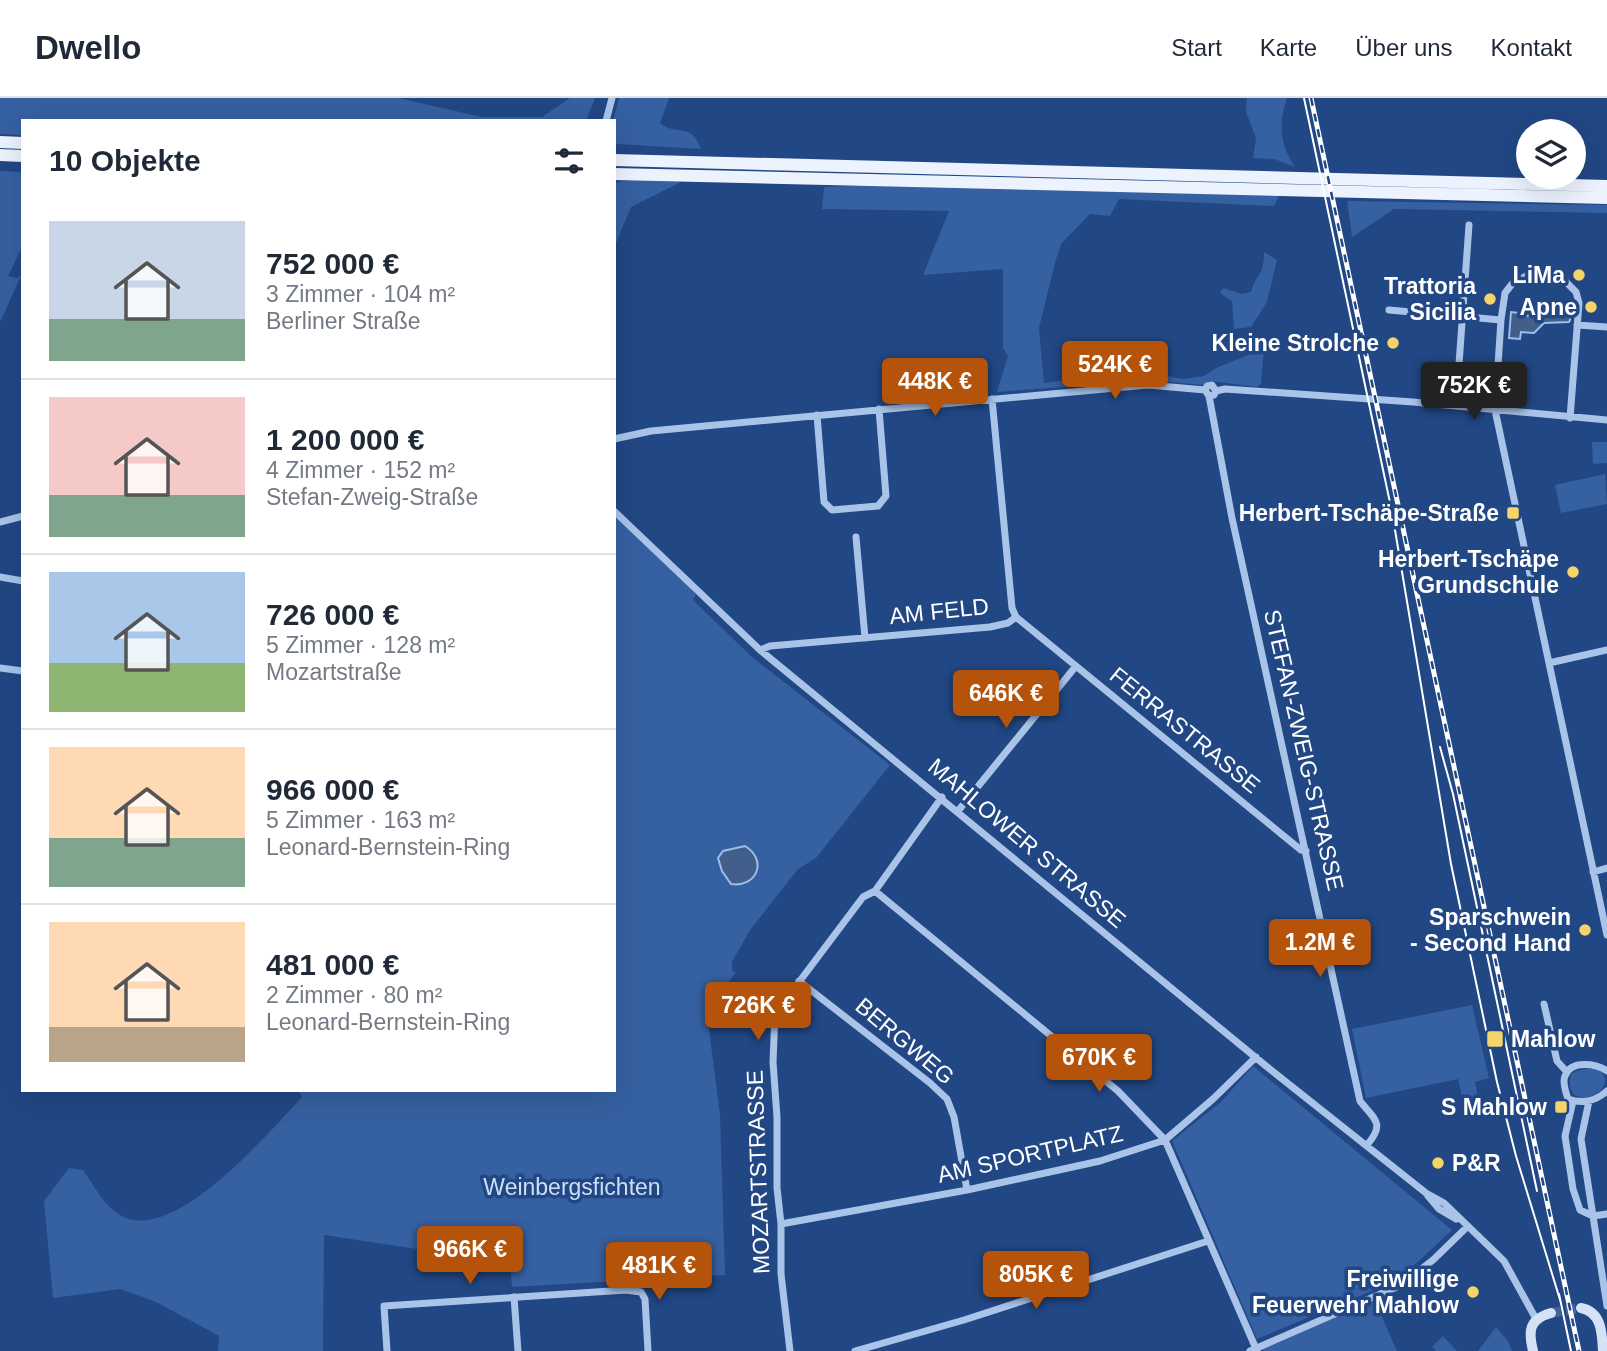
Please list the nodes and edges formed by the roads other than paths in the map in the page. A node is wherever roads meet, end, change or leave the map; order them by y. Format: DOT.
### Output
graph roads {
  1 [pos="612,98"];
  2 [pos="607,119"];
  3 [pos="0,142"];
  4 [pos="21,143"];
  5 [pos="0,155"];
  6 [pos="21,156"];
  7 [pos="616,160"];
  8 [pos="616,174"];
  9 [pos="1607,186"];
  10 [pos="1607,198"];
  11 [pos="1469,225"];
  12 [pos="1389,310"];
  13 [pos="1463,316"];
  14 [pos="1501,320"];
  15 [pos="1577,326"];
  16 [pos="1607,327"];
  17 [pos="1210,393"];
  18 [pos="992,399"];
  19 [pos="1456,406"];
  20 [pos="879,409"];
  21 [pos="1495,410"];
  22 [pos="817,415"];
  23 [pos="1570,418"];
  24 [pos="1607,420"];
  25 [pos="616,439"];
  26 [pos="616,513"];
  27 [pos="21,517"];
  28 [pos="0,522"];
  29 [pos="856,537"];
  30 [pos="0,577"];
  31 [pos="21,581"];
  32 [pos="1016,617"];
  33 [pos="864,638"];
  34 [pos="760,650"];
  35 [pos="1607,650"];
  36 [pos="1549,663"];
  37 [pos="1076,666"];
  38 [pos="0,668"];
  39 [pos="21,671"];
  40 [pos="942,797"];
  41 [pos="958,811"];
  42 [pos="1306,851"];
  43 [pos="1607,869"];
  44 [pos="1593,872"];
  45 [pos="875,891"];
  46 [pos="1607,935"];
  47 [pos="799,981"];
  48 [pos="1544,1004"];
  49 [pos="1256,1058"];
  50 [pos="1607,1071"];
  51 [pos="1567,1072"];
  52 [pos="1607,1091"];
  53 [pos="1573,1101"];
  54 [pos="1589,1101"];
  55 [pos="1165,1140"];
  56 [pos="1367,1145"];
  57 [pos="967,1190"];
  58 [pos="1607,1214"];
  59 [pos="1593,1216"];
  60 [pos="781,1224"];
  61 [pos="1464,1224"];
  62 [pos="1208,1241"];
  63 [pos="514,1297"];
  64 [pos="1607,1306"];
  65 [pos="1581,1308"];
  66 [pos="1550,1313"];
  67 [pos="1536,1318"];
  68 [pos="1254,1350"];
  69 [pos="387,1351"];
  70 [pos="518,1351"];
  71 [pos="648,1351"];
  72 [pos="790,1351"];
  73 [pos="855,1351"];
  74 [pos="1533,1351"];
  75 [pos="1603,1351"];
  1 -- 2 [label="street"];
  3 -- 4 [label="main road"];
  5 -- 6 [label="main road"];
  7 -- 9 [label="main road"];
  8 -- 10 [label="main road"];
  11 -- 13 [label="street"];
  12 -- 13 [label="street"];
  13 -- 14 [label="street"];
  13 -- 19 [label="street"];
  14 -- 15 [label="street"];
  14 -- 21 [label="street"];
  15 -- 16 [label="street"];
  15 -- 23 [label="street"];
  17 -- 18 [label="street"];
  17 -- 19 [label="street"];
  17 -- 42 [label="street, STEFAN-ZWEIG-STRASSE"];
  18 -- 20 [label="street"];
  18 -- 32 [label="street"];
  19 -- 21 [label="street"];
  20 -- 22 [label="street"];
  20 -- 22 [label="street"];
  21 -- 23 [label="street"];
  21 -- 36 [label="street"];
  22 -- 25 [label="street"];
  23 -- 24 [label="street"];
  26 -- 34 [label="street, MAHLOWER STRASSE"];
  27 -- 28 [label="street"];
  29 -- 33 [label="street, AM FELD"];
  30 -- 31 [label="street"];
  32 -- 33 [label="street, AM FELD"];
  32 -- 37 [label="street, FERRASTRASSE"];
  33 -- 34 [label="street, AM FELD"];
  34 -- 40 [label="street, MAHLOWER STRASSE"];
  35 -- 36 [label="street"];
  36 -- 44 [label="street"];
  37 -- 41 [label="street"];
  37 -- 42 [label="street, FERRASTRASSE"];
  38 -- 39 [label="street"];
  40 -- 41 [label="street, MAHLOWER STRASSE"];
  40 -- 45 [label="street, MOZARTSTRASSE"];
  41 -- 49 [label="street, MAHLOWER STRASSE"];
  42 -- 56 [label="street, STEFAN-ZWEIG-STRASSE"];
  43 -- 44 [label="street"];
  44 -- 46 [label="street"];
  45 -- 47 [label="street, MOZARTSTRASSE"];
  45 -- 55 [label="street"];
  47 -- 57 [label="street, BERGWEG"];
  47 -- 60 [label="street, MOZARTSTRASSE"];
  48 -- 51 [label="street"];
  49 -- 55 [label="street, AM SPORTPLATZ"];
  49 -- 56 [label="street, MAHLOWER STRASSE"];
  50 -- 51 [label="street"];
  51 -- 53 [label="street"];
  52 -- 54 [label="street"];
  53 -- 54 [label="street"];
  53 -- 59 [label="street"];
  54 -- 59 [label="street"];
  55 -- 57 [label="street, AM SPORTPLATZ"];
  55 -- 62 [label="street"];
  56 -- 61 [label="street, MAHLOWER STRASSE"];
  57 -- 60 [label="street, AM SPORTPLATZ"];
  58 -- 59 [label="street"];
  59 -- 64 [label="street"];
  60 -- 72 [label="street, MOZARTSTRASSE"];
  61 -- 67 [label="street, MAHLOWER STRASSE"];
  61 -- 68 [label="street"];
  62 -- 68 [label="street"];
  62 -- 73 [label="street"];
  63 -- 69 [label="street"];
  63 -- 70 [label="street"];
  63 -- 71 [label="street"];
  65 -- 75 [label="main road"];
  66 -- 67 [label="main road"];
  67 -- 74 [label="main road"];
}
